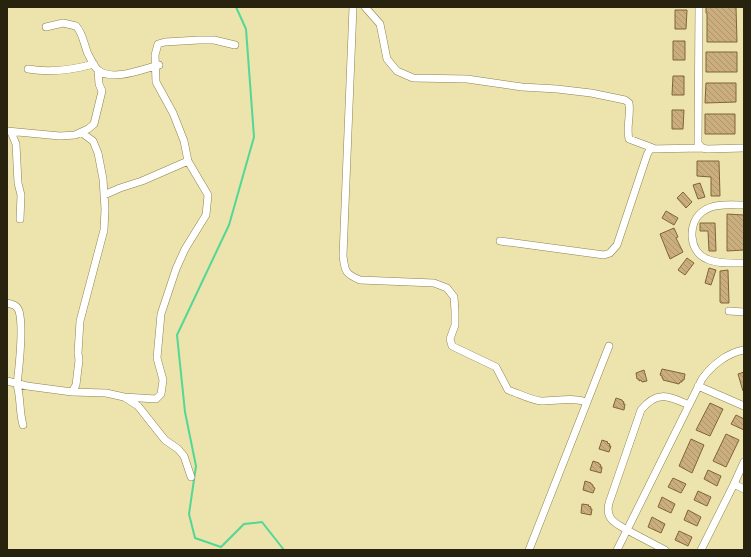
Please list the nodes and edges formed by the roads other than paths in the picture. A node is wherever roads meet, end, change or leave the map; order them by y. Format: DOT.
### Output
graph roads {
  1 [pos="353,7"];
  2 [pos="365,7"];
  3 [pos="699,7"];
  4 [pos="46,27"];
  5 [pos="236,45"];
  6 [pos="157,66"];
  7 [pos="96,67"];
  8 [pos="28,69"];
  9 [pos="92,125"];
  10 [pos="9,132"];
  11 [pos="82,133"];
  12 [pos="93,141"];
  13 [pos="653,148"];
  14 [pos="702,148"];
  15 [pos="744,148"];
  16 [pos="188,160"];
  17 [pos="104,195"];
  18 [pos="744,205"];
  19 [pos="20,219"];
  20 [pos="500,241"];
  21 [pos="744,262"];
  22 [pos="7,302"];
  23 [pos="729,311"];
  24 [pos="744,312"];
  25 [pos="609,346"];
  26 [pos="744,350"];
  27 [pos="7,381"];
  28 [pos="17,385"];
  29 [pos="698,386"];
  30 [pos="72,392"];
  31 [pos="124,397"];
  32 [pos="587,402"];
  33 [pos="689,405"];
  34 [pos="744,406"];
  35 [pos="23,425"];
  36 [pos="744,462"];
  37 [pos="191,477"];
  38 [pos="734,484"];
  39 [pos="744,489"];
  40 [pos="627,530"];
  41 [pos="529,550"];
  42 [pos="617,550"];
  43 [pos="665,550"];
  44 [pos="701,550"];
  1 -- 32 [label="street"];
  2 -- 13 [label="street"];
  3 -- 14 [label="street"];
  4 -- 7 [label="street"];
  5 -- 6 [label="street"];
  6 -- 7 [label="street"];
  6 -- 16 [label="street"];
  7 -- 8 [label="street"];
  7 -- 9 [label="street"];
  9 -- 11 [label="street"];
  9 -- 12 [label="street"];
  10 -- 11 [label="street"];
  10 -- 19 [label="street"];
  11 -- 12 [label="street"];
  12 -- 17 [label="street"];
  13 -- 14 [label="street"];
  13 -- 20 [label="street"];
  14 -- 15 [label="street"];
  16 -- 17 [label="street"];
  16 -- 31 [label="street"];
  17 -- 30 [label="street"];
  18 -- 21 [label="street"];
  22 -- 28 [label="street"];
  23 -- 24 [label="street"];
  25 -- 32 [label="street"];
  26 -- 29 [label="street"];
  27 -- 28 [label="street"];
  28 -- 30 [label="street"];
  28 -- 35 [label="street"];
  29 -- 33 [label="street"];
  29 -- 34 [label="street"];
  30 -- 31 [label="street"];
  31 -- 37 [label="street"];
  32 -- 41 [label="street"];
  33 -- 40 [label="street"];
  33 -- 40 [label="street"];
  36 -- 38 [label="street"];
  38 -- 39 [label="street"];
  38 -- 44 [label="street"];
  40 -- 42 [label="street"];
  40 -- 43 [label="street"];
}
